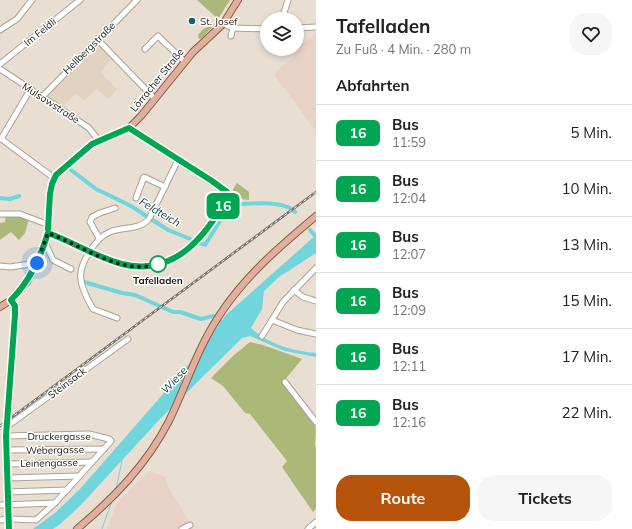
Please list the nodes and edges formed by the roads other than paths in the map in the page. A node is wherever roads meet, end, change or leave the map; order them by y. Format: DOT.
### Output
graph roads {
  1 [pos="32,0"];
  2 [pos="80,0"];
  3 [pos="137,0"];
  4 [pos="238,0"];
  5 [pos="288,0"];
  6 [pos="284,12"];
  7 [pos="223,24"];
  8 [pos="316,27"];
  9 [pos="233,28"];
  10 [pos="304,28"];
  11 [pos="260,29"];
  12 [pos="0,30"];
  13 [pos="231,36"];
  14 [pos="97,39"];
  15 [pos="145,49"];
  16 [pos="185,62"];
  17 [pos="0,64"];
  18 [pos="0,69"];
  19 [pos="30,90"];
  20 [pos="42,97"];
  21 [pos="155,99"];
  22 [pos="129,128"];
  23 [pos="1,139"];
  24 [pos="99,141"];
  25 [pos="178,160"];
  26 [pos="54,178"];
  27 [pos="165,187"];
  28 [pos="136,198"];
  29 [pos="115,208"];
  30 [pos="0,214"];
  31 [pos="316,216"];
  32 [pos="49,225"];
  33 [pos="48,233"];
  34 [pos="99,238"];
  35 [pos="45,243"];
  36 [pos="90,251"];
  37 [pos="37,263"];
  38 [pos="0,266"];
  39 [pos="316,268"];
  40 [pos="71,270"];
  41 [pos="294,290"];
  42 [pos="11,300"];
  43 [pos="316,301"];
  44 [pos="0,307"];
  45 [pos="117,318"];
  46 [pos="272,320"];
  47 [pos="316,334"];
  48 [pos="262,336"];
  49 [pos="128,339"];
  50 [pos="285,382"];
  51 [pos="316,422"];
  52 [pos="6,425"];
  53 [pos="6,436"];
  54 [pos="3,443"];
  55 [pos="104,449"];
  56 [pos="6,450"];
  57 [pos="92,462"];
  58 [pos="6,464"];
  59 [pos="80,476"];
  60 [pos="7,478"];
  61 [pos="0,479"];
  62 [pos="67,490"];
  63 [pos="7,492"];
  64 [pos="55,503"];
  65 [pos="0,505"];
  66 [pos="8,505"];
  67 [pos="9,519"];
  68 [pos="0,520"];
  69 [pos="316,522"];
  70 [pos="190,525"];
  71 [pos="9,529"];
  72 [pos="77,529"];
  73 [pos="182,529"];
  74 [pos="308,529"];
  1 -- 12 [label="street"];
  2 -- 17 [label="street, Im Feldli"];
  3 -- 14 [label="street, Hellbergstraße"];
  4 -- 7 [label="main road, Lörracher Straße"];
  5 -- 6 [label="street"];
  7 -- 9 [label="street"];
  7 -- 16 [label="main road, Lörracher Straße"];
  8 -- 10 [label="street"];
  9 -- 11 [label="street"];
  9 -- 13 [label="street"];
  14 -- 20 [label="street, Hellbergstraße"];
  14 -- 21 [label="street"];
  15 -- 16 [label="street"];
  16 -- 21 [label="main road, Lörracher Straße"];
  18 -- 19 [label="street, Mulsowstraße"];
  19 -- 20 [label="street, Mulsowstraße"];
  19 -- 23 [label="street"];
  20 -- 24 [label="street, Mulsowstraße"];
  21 -- 22 [label="main road, Lörracher Straße"];
  22 -- 24 [label="main road, Lörracher Straße"];
  22 -- 25 [label="street"];
  23 -- 26 [label="street"];
  24 -- 26 [label="main road, Lörracher Straße"];
  25 -- 27 [label="street"];
  25 -- 36 [label="street"];
  26 -- 32 [label="main road"];
  27 -- 28 [label="street"];
  27 -- 34 [label="street"];
  29 -- 34 [label="street"];
  30 -- 32 [label="street"];
  31 -- 72 [label="main road"];
  32 -- 33 [label="main road"];
  33 -- 35 [label="main road"];
  33 -- 36 [label="street"];
  34 -- 36 [label="street"];
  35 -- 37 [label="main road"];
  35 -- 40 [label="street"];
  36 -- 45 [label="street"];
  37 -- 38 [label="street"];
  37 -- 42 [label="main road"];
  39 -- 41 [label="street"];
  41 -- 43 [label="street"];
  41 -- 46 [label="street"];
  42 -- 44 [label="main road"];
  42 -- 52 [label="street"];
  46 -- 47 [label="street"];
  46 -- 48 [label="street"];
  49 -- 52 [label="street, Steinsack"];
  50 -- 51 [label="street"];
  52 -- 53 [label="street"];
  53 -- 54 [label="street"];
  53 -- 55 [label="street, Druckergasse"];
  54 -- 56 [label="street"];
  55 -- 56 [label="street, Webergasse"];
  55 -- 57 [label="street"];
  56 -- 58 [label="street"];
  57 -- 58 [label="street, Leinengasse"];
  57 -- 59 [label="street"];
  58 -- 60 [label="street"];
  59 -- 60 [label="street"];
  59 -- 62 [label="street"];
  60 -- 61 [label="street"];
  60 -- 63 [label="street"];
  62 -- 63 [label="street"];
  62 -- 64 [label="street"];
  63 -- 66 [label="street"];
  64 -- 66 [label="street"];
  64 -- 67 [label="street"];
  65 -- 66 [label="street"];
  66 -- 67 [label="street"];
  67 -- 68 [label="street"];
  67 -- 71 [label="street"];
  69 -- 74 [label="street"];
  70 -- 73 [label="street"];
}
